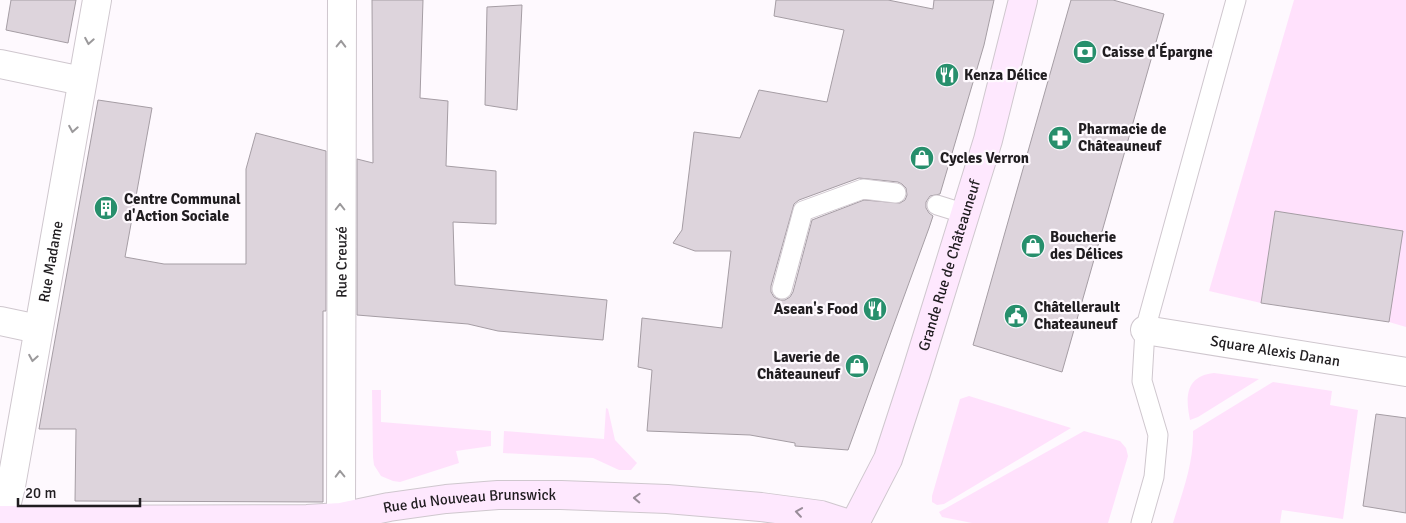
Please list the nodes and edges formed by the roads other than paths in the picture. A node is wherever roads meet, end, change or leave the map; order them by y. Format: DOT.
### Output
graph roads {
  1 [pos="97,0"];
  2 [pos="342,0"];
  3 [pos="1023,0"];
  4 [pos="1236,0"];
  5 [pos="0,64"];
  6 [pos="82,81"];
  7 [pos="896,193"];
  8 [pos="936,205"];
  9 [pos="966,214"];
  10 [pos="782,288"];
  11 [pos="0,321"];
  12 [pos="38,329"];
  13 [pos="1145,330"];
  14 [pos="1406,372"];
  15 [pos="341,520"];
  16 [pos="2,521"];
  17 [pos="846,523"];
  18 [pos="855,523"];
  19 [pos="1141,523"];
  1 -- 6 [label="street, Rue Madame, one-way"];
  15 -- 2 [label="street, Rue Creuzé, one-way"];
  3 -- 9 [label="street, Grande Rue de Châteauneuf"];
  4 -- 13 [label="lane"];
  5 -- 6 [label="street"];
  6 -- 12 [label="street, Rue Madame, one-way"];
  7 -- 10 [label="lane"];
  8 -- 9 [label="lane"];
  9 -- 18 [label="street, Grande Rue de Châteauneuf"];
  11 -- 12 [label="street"];
  12 -- 16 [label="street, Rue Madame, one-way"];
  13 -- 14 [label="street, Square Alexis Danan"];
  13 -- 19 [label="lane"];
  15 -- 16 [label="street, Rue du Nouveau Brunswick"];
  17 -- 15 [label="street, Rue du Nouveau Brunswick, one-way"];
}
